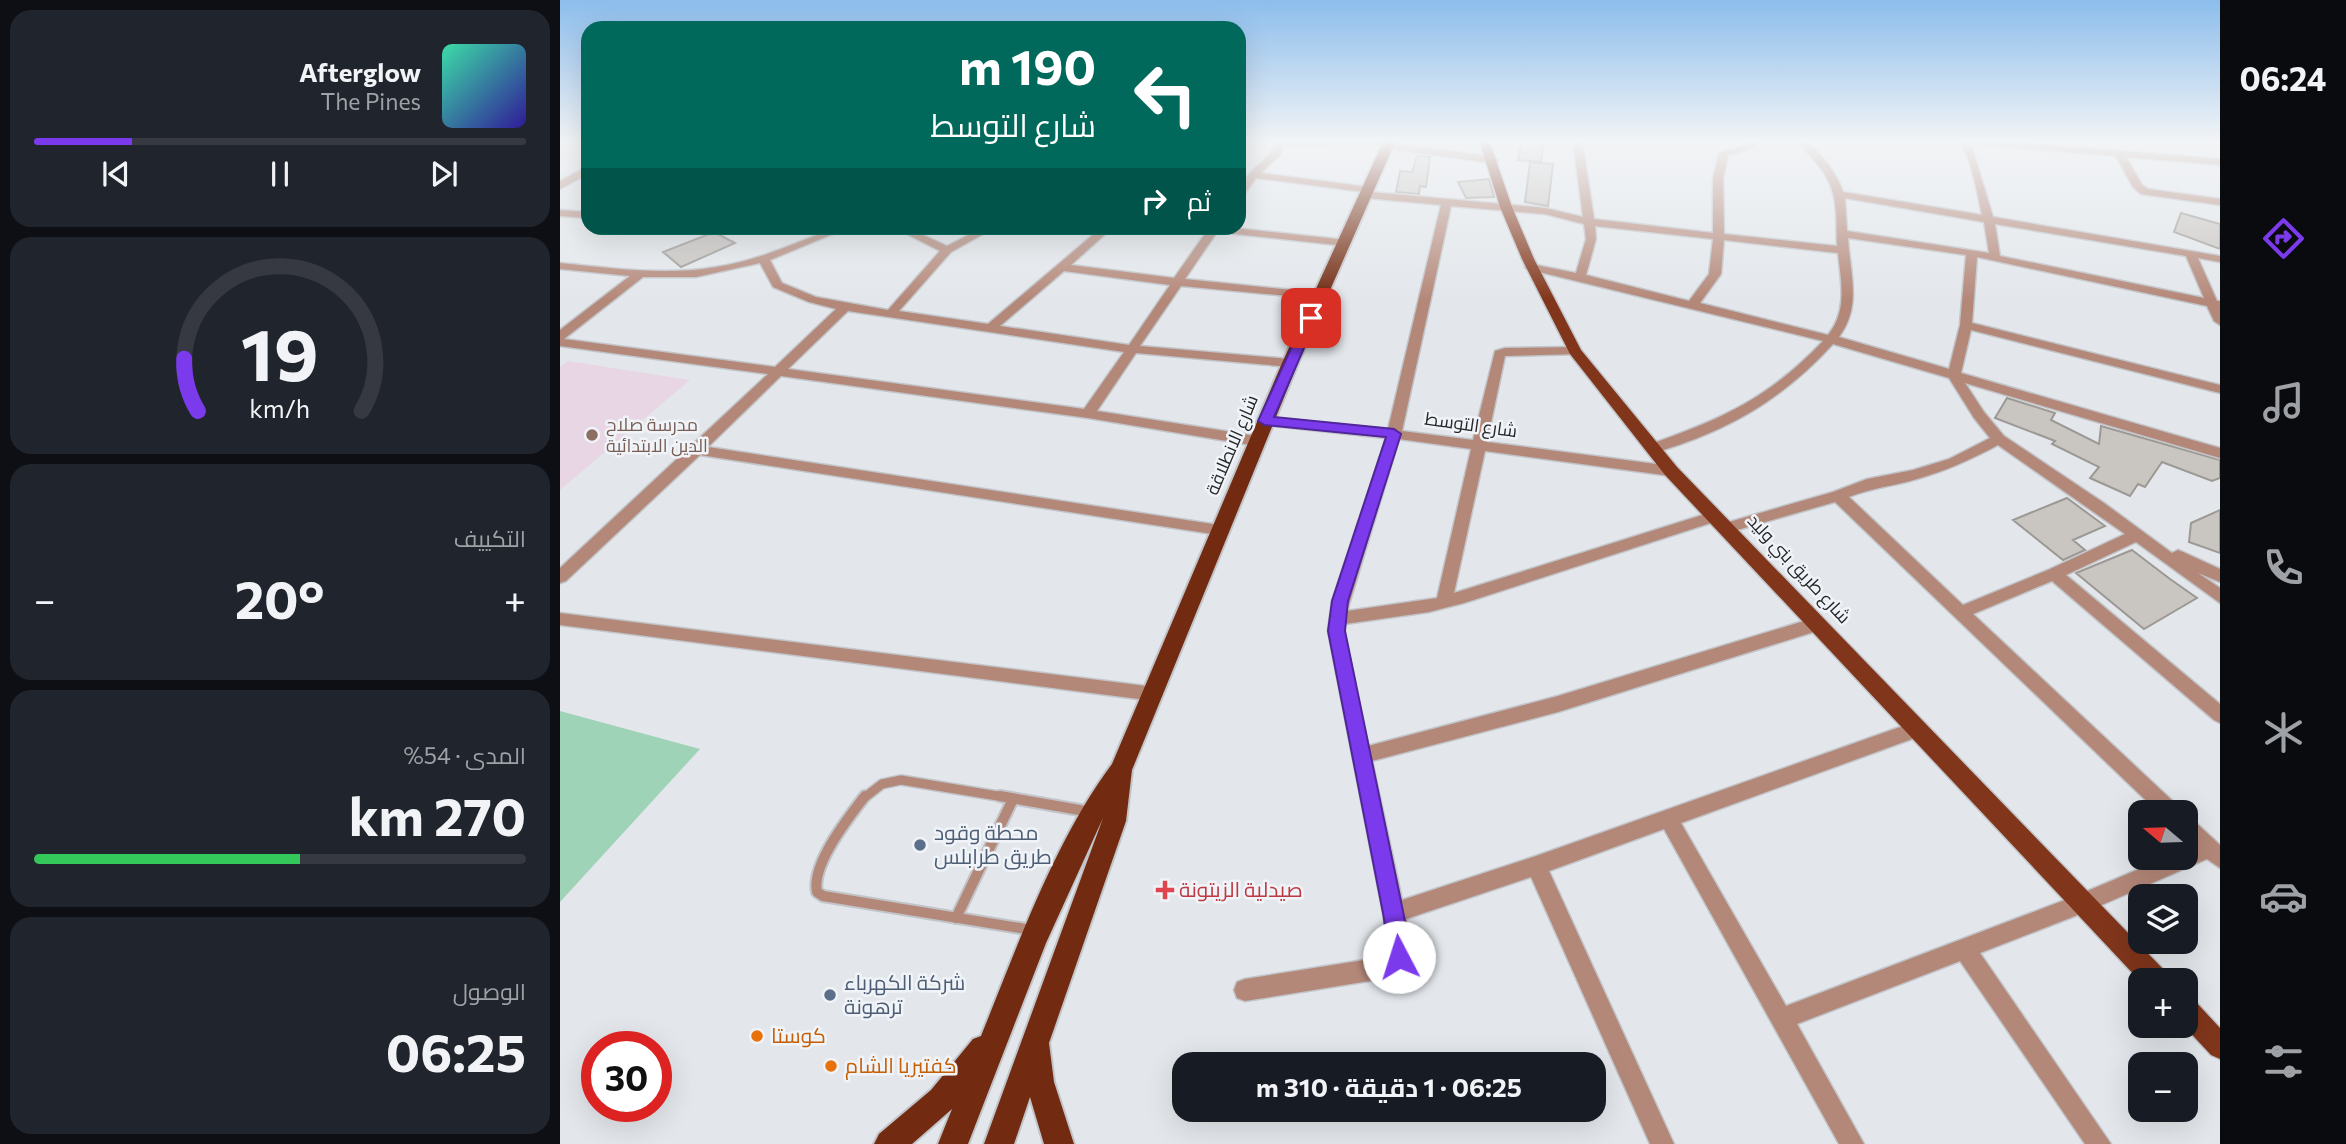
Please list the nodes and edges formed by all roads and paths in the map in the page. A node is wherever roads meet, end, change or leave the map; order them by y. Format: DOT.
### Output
graph roads {
  1 [pos="1366,193"];
  2 [pos="1378,193"];
  3 [pos="1502,193"];
  4 [pos="1585,193"];
  5 [pos="1719,193"];
  6 [pos="1983,193"];
  7 [pos="2156,193"];
  8 [pos="1839,194"];
  9 [pos="1447,202"];
  10 [pos="2220,202"];
  11 [pos="1506,207"];
  12 [pos="560,213"];
  13 [pos="581,214"];
  14 [pos="1989,219"];
  15 [pos="1589,222"];
  16 [pos="1246,232"];
  17 [pos="1843,234"];
  18 [pos="823,235"];
  19 [pos="915,235"];
  20 [pos="976,235"];
  21 [pos="1099,235"];
  22 [pos="1207,235"];
  23 [pos="1720,237"];
  24 [pos="1346,243"];
  25 [pos="947,250"];
  26 [pos="1842,250"];
  27 [pos="1972,253"];
  28 [pos="2190,254"];
  29 [pos="1995,257"];
  30 [pos="764,259"];
  31 [pos="2220,259"];
  32 [pos="560,266"];
  33 [pos="1060,267"];
  34 [pos="1531,267"];
  35 [pos="640,273"];
  36 [pos="1580,277"];
  37 [pos="1176,282"];
  38 [pos="1322,296"];
  39 [pos="2217,304"];
  40 [pos="1692,305"];
  41 [pos="845,307"];
  42 [pos="891,313"];
  43 [pos="2220,321"];
  44 [pos="1966,324"];
  45 [pos="992,327"];
  46 [pos="560,339"];
  47 [pos="1831,339"];
  48 [pos="1130,349"];
  49 [pos="1575,351"];
  50 [pos="1290,363"];
  51 [pos="777,373"];
  52 [pos="1954,375"];
  53 [pos="2220,389"];
  54 [pos="1088,414"];
  55 [pos="1265,421"];
  56 [pos="1394,434"];
  57 [pos="1999,439"];
  58 [pos="1256,441"];
  59 [pos="1479,445"];
  60 [pos="1653,448"];
  61 [pos="697,450"];
  62 [pos="2220,453"];
  63 [pos="1671,471"];
  64 [pos="1838,496"];
  65 [pos="1721,522"];
  66 [pos="1219,530"];
  67 [pos="2143,539"];
  68 [pos="2054,574"];
  69 [pos="2220,576"];
  70 [pos="560,577"];
  71 [pos="2220,597"];
  72 [pos="1444,603"];
  73 [pos="1959,613"];
  74 [pos="560,619"];
  75 [pos="1337,619"];
  76 [pos="1817,624"];
  77 [pos="1154,694"];
  78 [pos="2220,715"];
  79 [pos="1917,729"];
  80 [pos="1361,756"];
  81 [pos="1121,771"];
  82 [pos="1013,799"];
  83 [pos="2158,800"];
  84 [pos="1091,812"];
  85 [pos="1668,818"];
  86 [pos="2198,837"];
  87 [pos="2215,853"];
  88 [pos="1536,866"];
  89 [pos="2081,904"];
  90 [pos="1394,913"];
  91 [pos="956,918"];
  92 [pos="1038,931"];
  93 [pos="1964,949"];
  94 [pos="2144,968"];
  95 [pos="1245,990"];
  96 [pos="1781,1019"];
  97 [pos="2198,1020"];
  98 [pos="1000,1025"];
  99 [pos="2217,1037"];
  100 [pos="1034,1038"];
  101 [pos="889,1144"];
  102 [pos="953,1144"];
  103 [pos="999,1144"];
  104 [pos="1059,1144"];
  105 [pos="1662,1144"];
  106 [pos="1852,1144"];
  107 [pos="2099,1144"];
  1 -- 24 [label="highway, شارع الانطلاقة"];
  2 -- 9 [label="street"];
  3 -- 11 [label="main road, شارع طريق بني وليد"];
  4 -- 15 [label="street"];
  5 -- 23 [label="street"];
  6 -- 14 [label="street"];
  7 -- 10 [label="street"];
  8 -- 14 [label="street"];
  8 -- 17 [label="street"];
  9 -- 11 [label="street"];
  9 -- 56 [label="street"];
  11 -- 15 [label="street"];
  11 -- 34 [label="main road, شارع طريق بني وليد"];
  12 -- 13 [label="street"];
  14 -- 28 [label="street"];
  14 -- 29 [label="street"];
  15 -- 23 [label="street"];
  15 -- 36 [label="street"];
  16 -- 24 [label="street"];
  17 -- 26 [label="street"];
  17 -- 27 [label="street"];
  18 -- 30 [label="street"];
  19 -- 25 [label="street"];
  20 -- 25 [label="street"];
  21 -- 33 [label="street"];
  22 -- 37 [label="street"];
  23 -- 26 [label="street"];
  23 -- 40 [label="street"];
  24 -- 38 [label="highway, شارع الانطلاقة"];
  25 -- 42 [label="street"];
  26 -- 47 [label="street"];
  27 -- 29 [label="street"];
  27 -- 44 [label="street"];
  28 -- 31 [label="street"];
  28 -- 39 [label="street"];
  29 -- 39 [label="street"];
  30 -- 35 [label="street"];
  30 -- 41 [label="street"];
  32 -- 35 [label="street"];
  33 -- 37 [label="street"];
  33 -- 45 [label="street"];
  34 -- 36 [label="street"];
  34 -- 49 [label="main road, شارع طريق بني وليد"];
  35 -- 46 [label="street"];
  36 -- 40 [label="street"];
  37 -- 38 [label="street"];
  37 -- 48 [label="street"];
  38 -- 50 [label="highway, شارع الانطلاقة"];
  39 -- 43 [label="street"];
  40 -- 47 [label="street"];
  41 -- 42 [label="street"];
  41 -- 51 [label="street"];
  42 -- 45 [label="street"];
  44 -- 52 [label="street"];
  44 -- 53 [label="street"];
  45 -- 48 [label="street"];
  46 -- 51 [label="street"];
  47 -- 52 [label="street"];
  47 -- 60 [label="street"];
  48 -- 50 [label="street"];
  48 -- 54 [label="street"];
  49 -- 59 [label="street"];
  49 -- 60 [label="main road, شارع طريق بني وليد"];
  50 -- 55 [label="highway, شارع الانطلاقة"];
  51 -- 54 [label="street"];
  51 -- 61 [label="street"];
  52 -- 57 [label="street"];
  52 -- 62 [label="street"];
  54 -- 58 [label="street"];
  55 -- 56 [label="street, شارع التوسط"];
  55 -- 58 [label="highway, شارع الانطلاقة"];
  56 -- 59 [label="street, شارع التوسط"];
  56 -- 75 [label="street"];
  57 -- 64 [label="street"];
  57 -- 67 [label="street"];
  58 -- 66 [label="highway, شارع الانطلاقة"];
  59 -- 63 [label="street, شارع التوسط"];
  59 -- 72 [label="street"];
  60 -- 63 [label="main road, شارع طريق بني وليد"];
  61 -- 66 [label="street"];
  61 -- 70 [label="street"];
  63 -- 65 [label="main road, شارع طريق بني وليد"];
  64 -- 65 [label="street"];
  64 -- 73 [label="street"];
  65 -- 72 [label="street"];
  65 -- 76 [label="main road, شارع طريق بني وليد"];
  66 -- 77 [label="highway, شارع الانطلاقة"];
  67 -- 68 [label="street"];
  67 -- 69 [label="street"];
  67 -- 71 [label="street"];
  68 -- 73 [label="street"];
  68 -- 78 [label="street"];
  72 -- 75 [label="street"];
  73 -- 83 [label="street"];
  74 -- 77 [label="street"];
  75 -- 80 [label="street"];
  76 -- 79 [label="main road, شارع طريق بني وليد"];
  76 -- 80 [label="street"];
  77 -- 81 [label="highway, شارع الانطلاقة"];
  79 -- 85 [label="street"];
  79 -- 89 [label="main road, شارع طريق بني وليد"];
  80 -- 90 [label="street"];
  81 -- 84 [label="highway"];
  81 -- 100 [label="highway"];
  82 -- 84 [label="lane"];
  82 -- 91 [label="lane"];
  82 -- 91 [label="lane"];
  84 -- 92 [label="highway"];
  85 -- 88 [label="street"];
  85 -- 96 [label="street"];
  86 -- 87 [label="street"];
  87 -- 89 [label="street"];
  88 -- 90 [label="street"];
  88 -- 105 [label="street"];
  89 -- 93 [label="street"];
  89 -- 94 [label="main road, شارع طريق بني وليد"];
  90 -- 95 [label="street"];
  91 -- 92 [label="lane"];
  92 -- 98 [label="highway"];
  93 -- 96 [label="street"];
  93 -- 107 [label="street"];
  96 -- 106 [label="street"];
  97 -- 99 [label="main road"];
  98 -- 101 [label="highway"];
  98 -- 102 [label="highway"];
  100 -- 103 [label="highway"];
  100 -- 104 [label="highway"];
}
